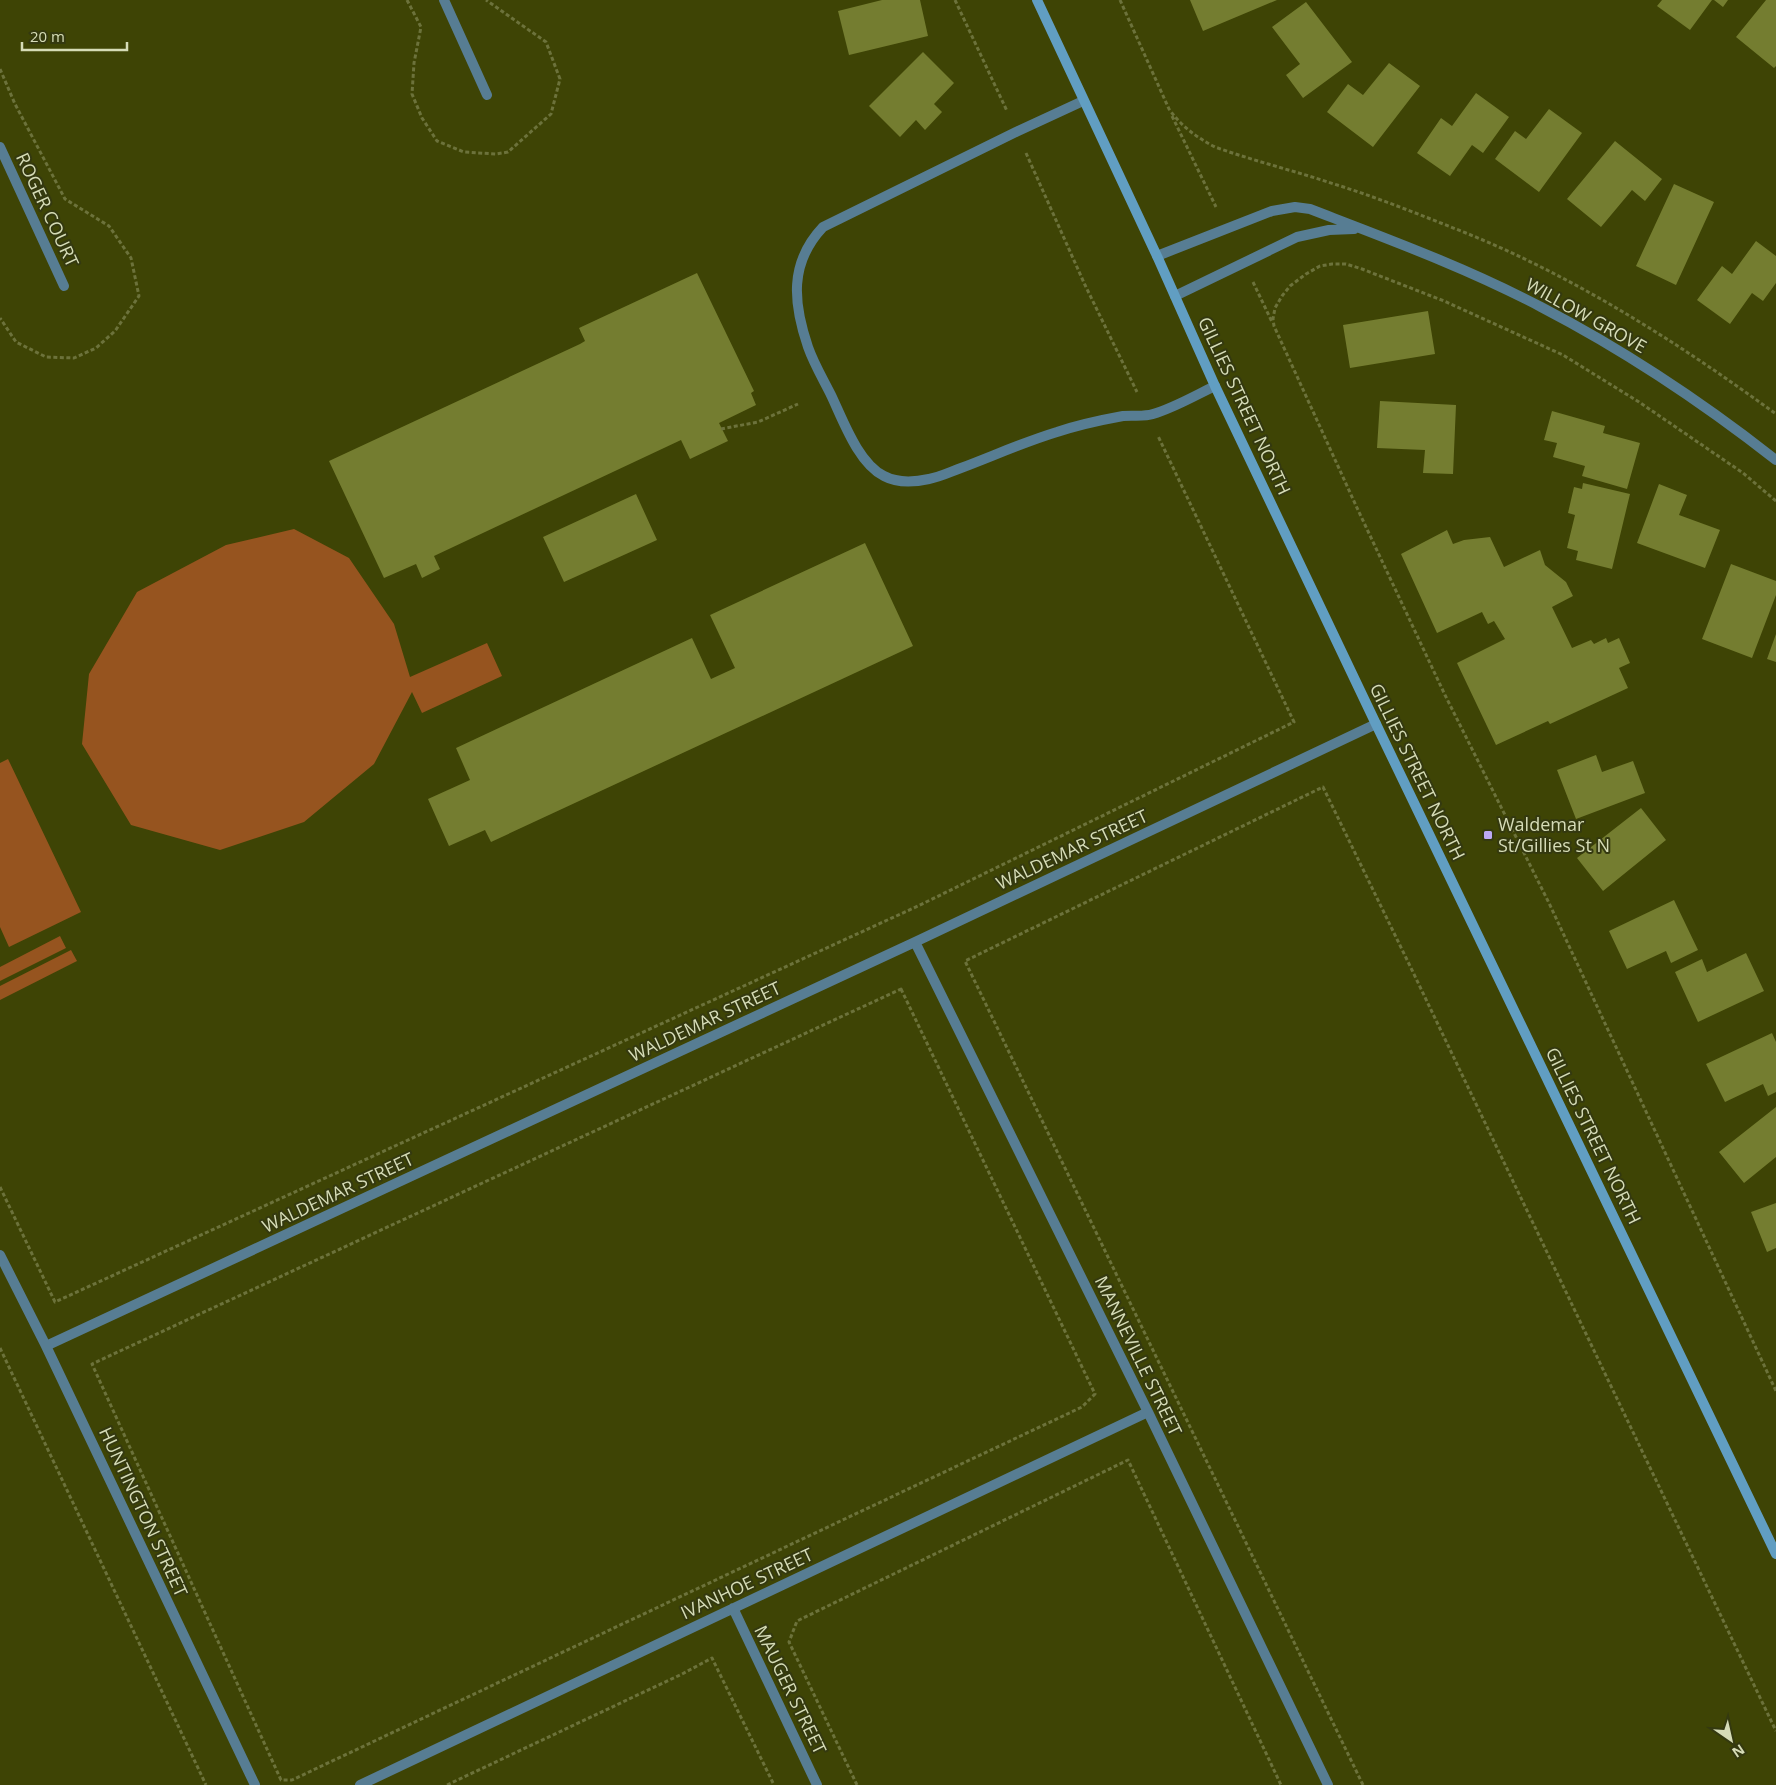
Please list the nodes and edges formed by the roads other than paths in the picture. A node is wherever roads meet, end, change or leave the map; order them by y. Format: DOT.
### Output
graph roads {
  1 [pos="444,0"];
  2 [pos="1037,0"];
  3 [pos="487,95"];
  4 [pos="1083,101"];
  5 [pos="0,147"];
  6 [pos="1362,230"];
  7 [pos="1157,256"];
  8 [pos="64,286"];
  9 [pos="1175,296"];
  10 [pos="1216,386"];
  11 [pos="1776,460"];
  12 [pos="1376,724"];
  13 [pos="915,942"];
  14 [pos="0,1255"];
  15 [pos="46,1346"];
  16 [pos="1148,1412"];
  17 [pos="1776,1554"];
  18 [pos="733,1608"];
  19 [pos="255,1785"];
  20 [pos="360,1785"];
  21 [pos="817,1785"];
  22 [pos="1328,1785"];
  1 -- 3 [label="street"];
  2 -- 4 [label="main road, GILLIES STREET NORTH"];
  4 -- 7 [label="main road, GILLIES STREET NORTH"];
  4 -- 10 [label="street"];
  5 -- 8 [label="street, ROGER COURT"];
  6 -- 7 [label="street, WILLOW GROVE"];
  6 -- 9 [label="street, WILLOW GROVE"];
  6 -- 11 [label="street, WILLOW GROVE"];
  7 -- 9 [label="main road, GILLIES STREET NORTH"];
  9 -- 10 [label="main road, GILLIES STREET NORTH"];
  10 -- 12 [label="main road, GILLIES STREET NORTH"];
  12 -- 13 [label="street, WALDEMAR STREET"];
  12 -- 17 [label="main road, GILLIES STREET NORTH"];
  13 -- 15 [label="street, WALDEMAR STREET"];
  13 -- 16 [label="street, MANNEVILLE STREET"];
  14 -- 15 [label="street, HUNTINGTON STREET"];
  15 -- 19 [label="street, HUNTINGTON STREET"];
  16 -- 18 [label="street, IVANHOE STREET"];
  16 -- 22 [label="street, MANNEVILLE STREET"];
  18 -- 20 [label="street, IVANHOE STREET"];
  18 -- 21 [label="street, MAUGER STREET"];
}
